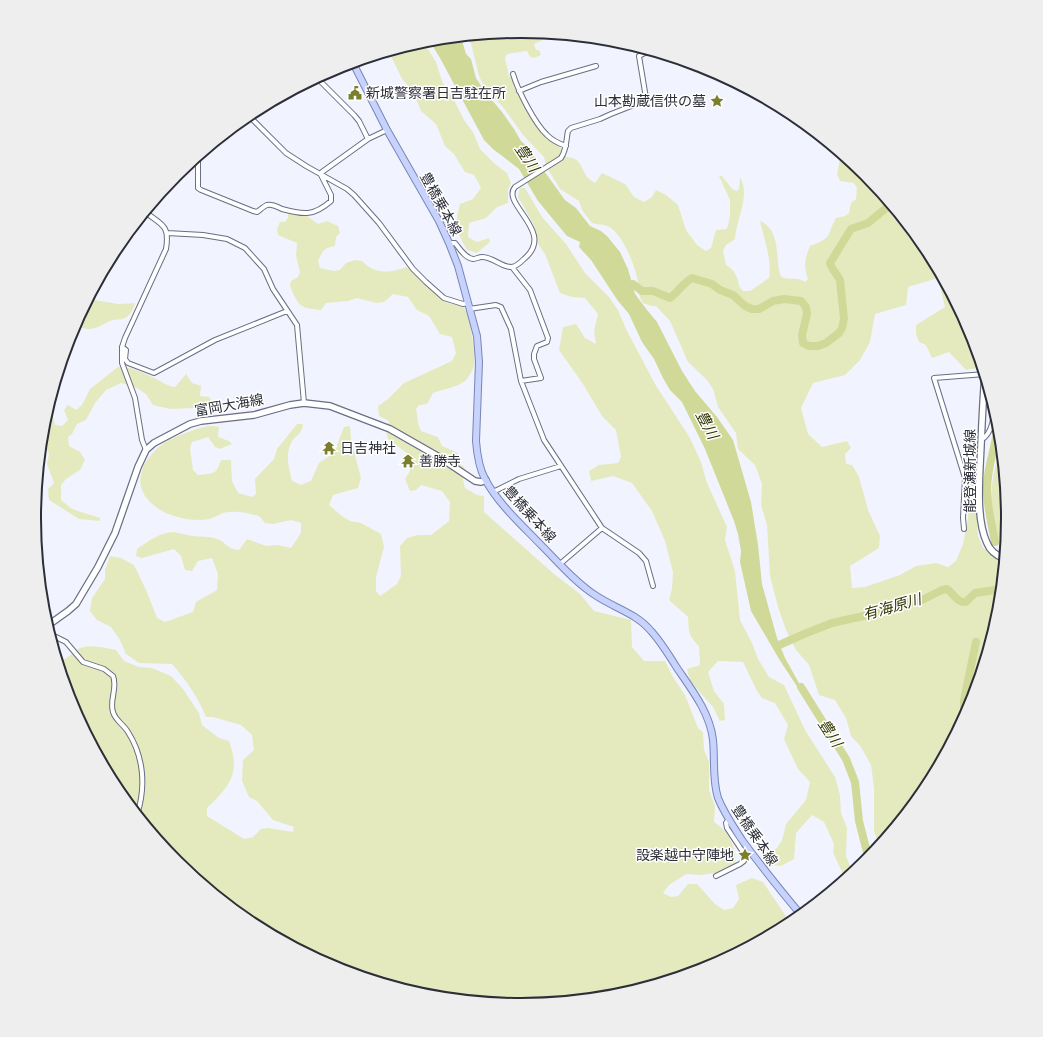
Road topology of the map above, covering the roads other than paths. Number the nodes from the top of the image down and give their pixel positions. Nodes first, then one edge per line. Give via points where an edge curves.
1 (644, 53) edge
2 (596, 66) dead end
3 (356, 68) edge
4 (513, 74) dead end
5 (321, 82) edge
6 (519, 91) junction
7 (253, 120) edge
8 (387, 130) junction
9 (368, 139) junction
10 (566, 146) junction
11 (198, 164) edge
12 (321, 175) junction
13 (149, 215) edge
14 (167, 233) junction
15 (450, 243) junction
16 (512, 267) junction
17 (468, 306) junction
18 (287, 310) junction
19 (122, 347) junction
20 (979, 374) edge
21 (521, 382) junction
22 (984, 388) edge
23 (304, 403) junction
24 (992, 421) edge
25 (981, 440) junction
26 (146, 450) junction
27 (561, 466) junction
28 (486, 480) junction
29 (493, 492) junction
30 (602, 528) junction
31 (964, 529) dead end
32 (1000, 557) edge
33 (560, 564) junction
34 (653, 586) dead end
35 (52, 622) edge
36 (56, 637) edge
37 (139, 809) edge
38 (729, 819) junction
39 (716, 876) dead end
40 (798, 911) edge

1 - 10 street via 639,56 646,98 644,101 571,128 568,130
2 - 6 street
3 - 8 main road, 豊橋乗本線
4 - 6 street
5 - 9 street via 359,121
6 - 10 street via 542,130 548,137
7 - 12 street via 286,153
8 - 9 street
8 - 15 main road, 豊橋乗本線
9 - 12 street
10 - 16 street via 561,158 512,191 516,203 534,233 530,254
11 - 12 street via 198,188 257,212 267,205 307,213 322,208 332,198
12 - 17 street via 347,189 367,208 413,269 426,282 444,298
13 - 14 street via 162,224
14 - 18 street via 218,237 240,244 264,269
14 - 19 street via 166,249
15 - 16 street via 455,243 463,253 473,259 486,258
15 - 17 main road, 豊橋乗本線
16 - 21 street via 530,290 548,338 547,342 537,346 534,354 541,378
17 - 21 street via 501,307 511,329
17 - 28 main road, 豊橋乗本線 via 479,349 476,441 482,473
18 - 19 street via 215,340 154,373 128,363 126,350
18 - 23 street via 297,325
19 - 26 street via 122,363 134,398
20 - 31 street via 934,378 965,478
21 - 27 street via 538,428
22 - 25 main road, 能登瀬新城線
23 - 26 main road, 富岡大海線 via 246,416 201,420 180,428
23 - 28 main road, 富岡大海線 via 330,406 390,429 476,480
24 - 25 street via 988,433
25 - 32 main road, 能登瀬新城線 via 979,494 982,526 987,544
26 - 35 main road, 富岡大海線 via 115,533 98,567 76,604
27 - 29 street via 519,479
27 - 30 street
28 - 29 main road, 豊橋乗本線
29 - 33 main road, 豊橋乗本線
30 - 33 street
30 - 34 street via 639,553 646,561
33 - 38 main road, 豊橋乗本線 via 596,596 638,618 658,640 708,720 713,740 714,779 718,796
36 - 37 street via 66,642 83,662 104,669 113,676 115,686 112,710 135,744 142,769 142,796
38 - 39 street via 726,823 727,828 743,852 744,861
38 - 40 main road, 豊橋乗本線 via 774,883

